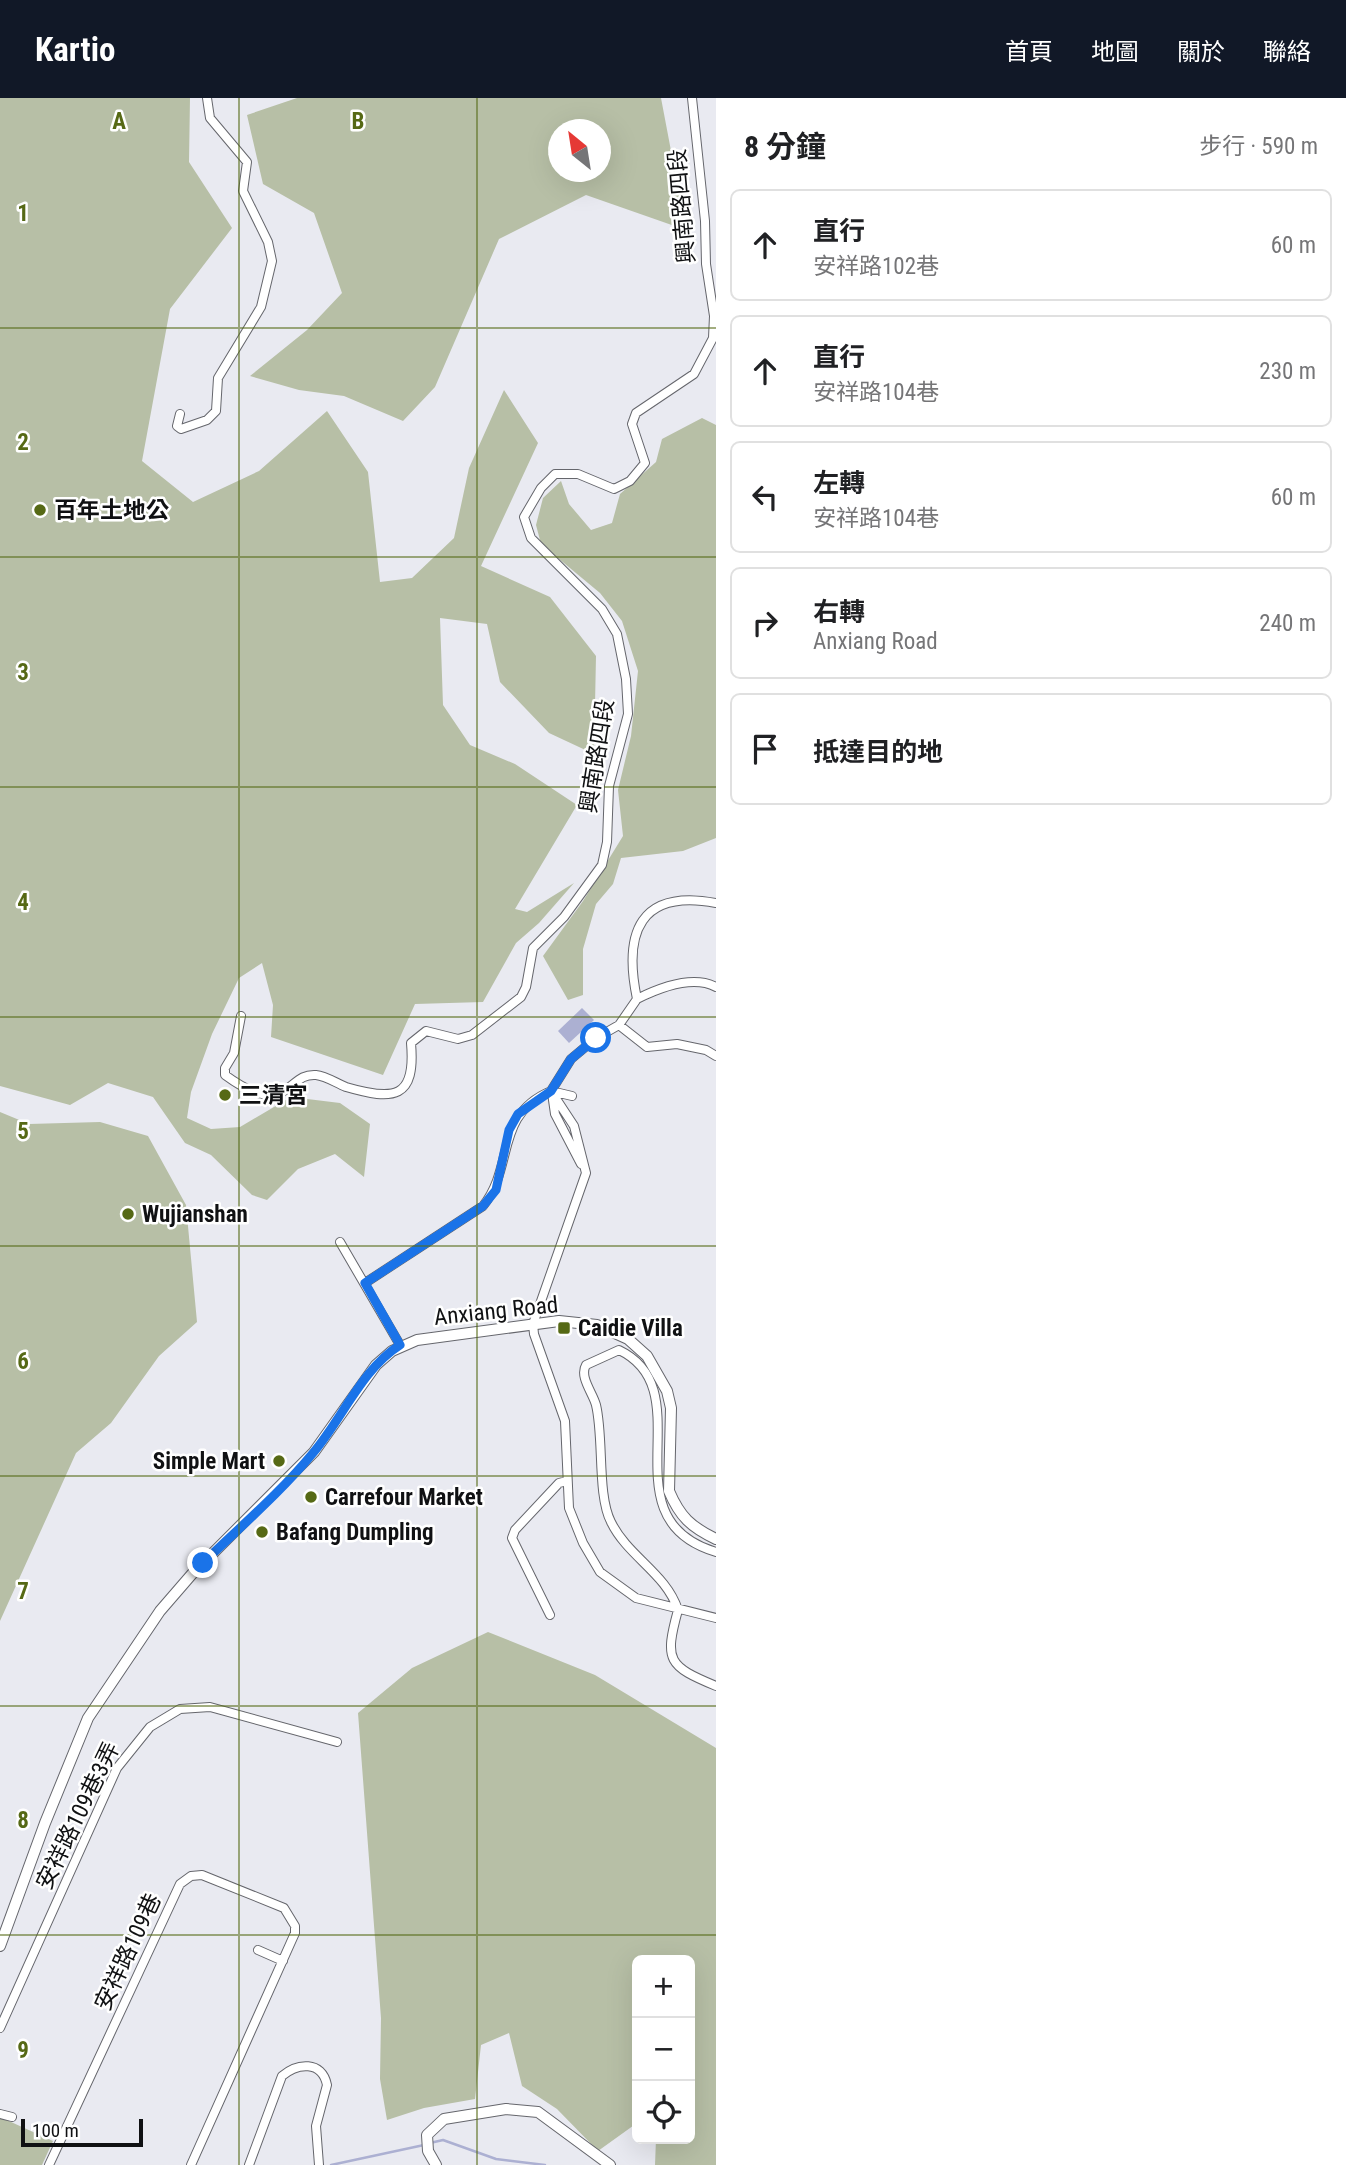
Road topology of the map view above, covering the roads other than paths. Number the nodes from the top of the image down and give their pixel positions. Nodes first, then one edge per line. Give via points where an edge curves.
1 (207, 98) edge
2 (692, 98) edge
3 (180, 414) dead end
4 (716, 903) edge
5 (716, 987) edge
6 (637, 999) junction
7 (241, 1016) dead end
8 (619, 1025) junction
9 (716, 1056) edge
10 (551, 1091) junction
11 (572, 1096) dead end
12 (340, 1242) dead end
13 (365, 1283) junction
14 (533, 1324) junction
15 (400, 1345) junction
16 (568, 1481) junction
17 (716, 1539) edge
18 (716, 1552) edge
19 (678, 1610) junction
20 (550, 1615) dead end
21 (716, 1618) edge
22 (716, 1686) edge
23 (337, 1742) dead end
24 (0, 1946) edge
25 (258, 1950) dead end
26 (283, 1961) junction
27 (0, 2028) edge
28 (0, 2114) edge
29 (12, 2117) dead end
30 (49, 2165) edge
31 (191, 2165) edge
32 (248, 2165) edge
33 (319, 2165) edge
34 (436, 2165) edge
35 (610, 2165) edge

1 - 3 street via 210,118 247,162 243,191 268,242 272,261 261,307 218,378 216,411 207,420 181,429 177,426
2 - 7 street, 興南路四段 via 713,338 694,374 636,413 632,424 645,463 630,481 614,489 578,474 555,474 524,517 531,538 602,609 617,634 628,714 610,786 602,866 564,917 533,948 521,997 472,1035 458,1039 426,1031 411,1043 414,1069 401,1091 376,1094 319,1075 303,1075 283,1093 268,1096 232,1080 225,1075 225,1068 234,1053
4 - 6 street via 686,898 650,911 635,930 631,954
5 - 6 street via 708,983 667,987
6 - 8 street
8 - 9 street via 647,1047 677,1044
8 - 10 street via 571,1059
10 - 11 street
10 - 13 street via 518,1114 509,1130 496,1190 483,1206
10 - 14 street via 574,1126 586,1173
12 - 13 street
13 - 15 street
14 - 15 street, Anxiang Road
14 - 16 street via 565,1421
14 - 17 street, Anxiang Road via 597,1325 628,1339 647,1356 663,1382 671,1408 669,1491 687,1524
15 - 24 street, Anxiang Road via 376,1365 298,1470 160,1611 88,1718
16 - 19 street via 569,1508 600,1572 636,1598
16 - 20 street via 559,1483 512,1538
18 - 19 street via 687,1537 660,1502 656,1482 660,1413 643,1371 619,1350 586,1366 583,1373 596,1403 610,1521 625,1546 667,1586
19 - 21 street
19 - 22 street via 668,1644 673,1659 684,1672
23 - 27 street, 安祥路109巷3弄 via 209,1707 180,1709 150,1727 117,1768
25 - 26 street
26 - 30 street, 安祥路109巷 via 295,1933 284,1908 202,1875 180,1884
26 - 31 street, 安祥路109巷
28 - 29 street
32 - 33 street via 282,2076 294,2066 309,2065 327,2085 316,2126
34 - 35 street via 428,2151 427,2135 444,2119 506,2109 538,2112

